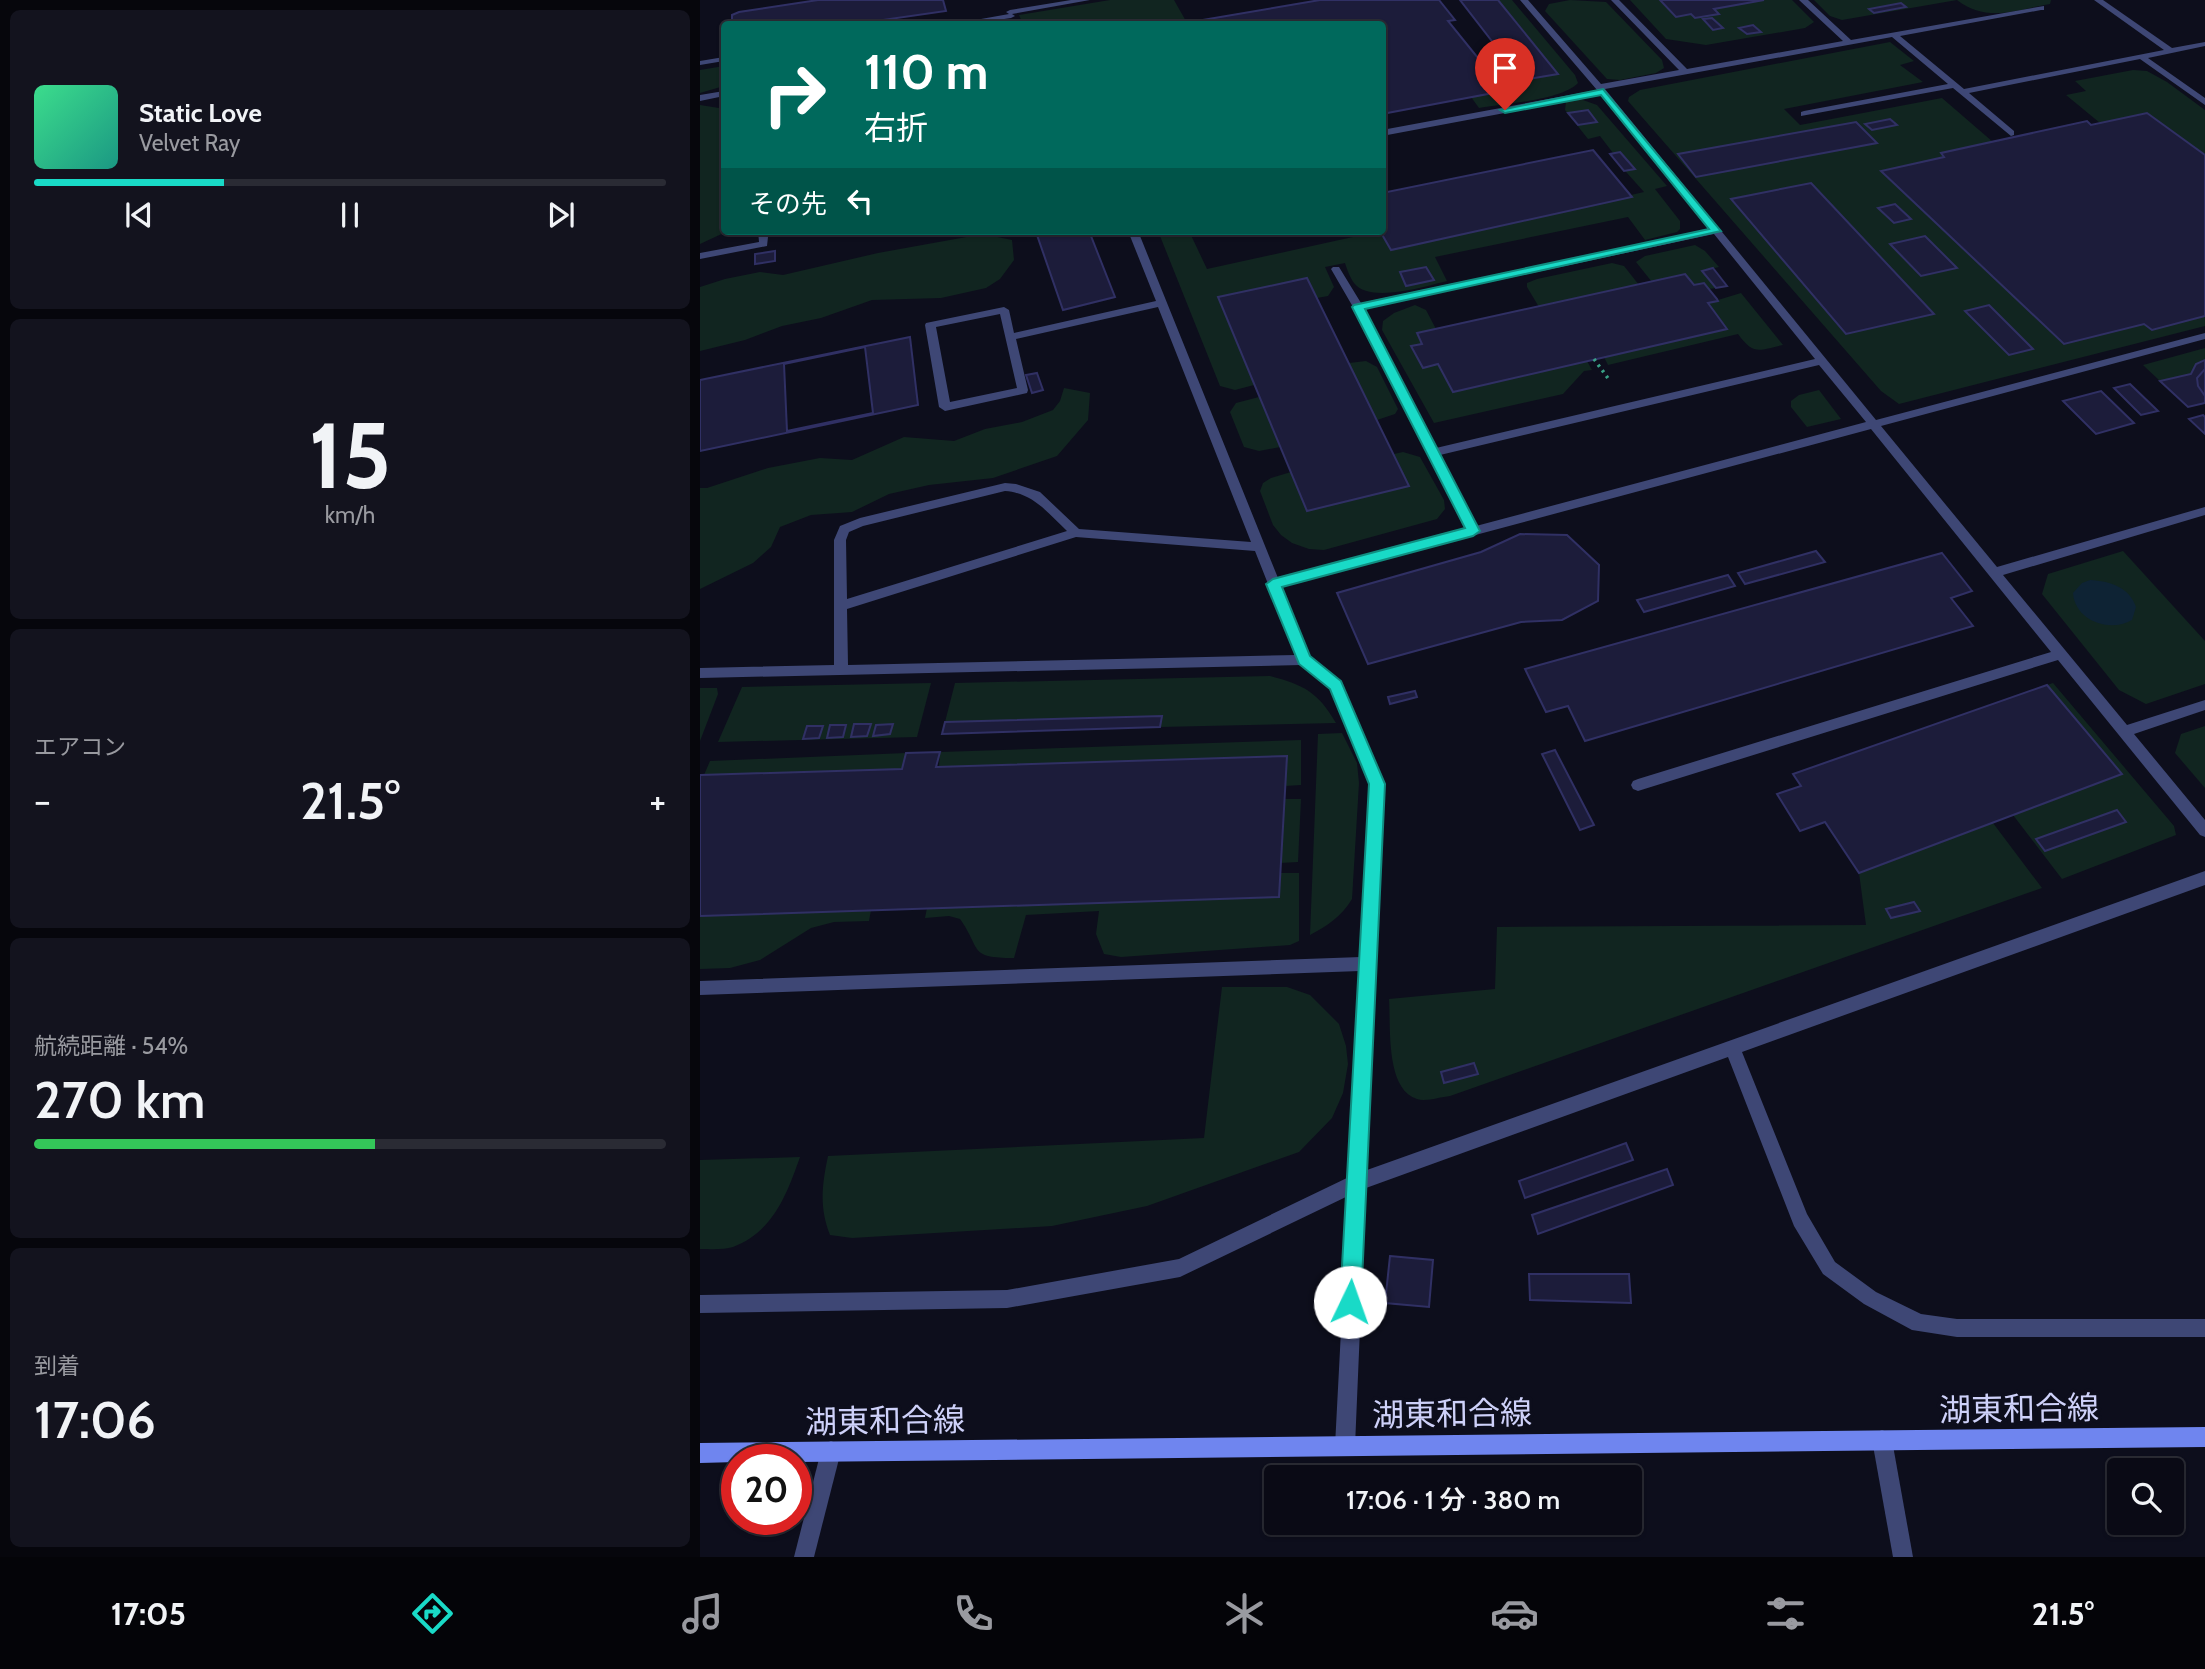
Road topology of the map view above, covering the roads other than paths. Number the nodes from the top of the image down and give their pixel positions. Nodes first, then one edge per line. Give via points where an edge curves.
1 (1007, 0) edge
2 (1086, 0) edge
3 (1536, 0) edge
4 (1615, 0) edge
5 (1803, 0) edge
6 (2098, 0) edge
7 (1524, 1) edge
8 (2041, 8) dead end
9 (1012, 18) edge
10 (984, 21) edge
11 (1893, 34) junction
12 (1849, 42) junction
13 (2205, 44) edge
14 (2171, 51) junction
15 (2142, 57) junction
16 (721, 60) edge
17 (700, 63) edge
18 (1685, 71) junction
19 (1958, 88) junction
20 (1601, 89) junction
21 (721, 94) edge
22 (700, 98) edge
23 (2205, 102) edge
24 (1804, 114) dead end
25 (1386, 132) edge
26 (2011, 133) dead end
27 (1716, 231) junction
28 (763, 235) edge
29 (1135, 235) edge
30 (700, 256) edge
31 (1336, 269) dead end
32 (1162, 303) junction
33 (1358, 307) junction
34 (1010, 337) junction
35 (2205, 337) edge
36 (1821, 361) junction
37 (1873, 426) junction
38 (1433, 453) junction
39 (2205, 511) edge
40 (1473, 531) junction
41 (1076, 533) junction
42 (1258, 547) junction
43 (1993, 573) junction
44 (1273, 584) junction
45 (841, 606) junction
46 (2060, 654) junction
47 (1304, 660) junction
48 (841, 670) junction
49 (700, 673) edge
50 (2205, 705) edge
51 (2124, 732) junction
52 (1638, 785) dead end
53 (2205, 831) edge
54 (2205, 878) edge
55 (1367, 964) junction
56 (700, 988) edge
57 (1732, 1047) junction
58 (1356, 1183) junction
59 (700, 1304) edge
60 (2205, 1328) edge
61 (2205, 1437) edge
62 (1882, 1440) junction
63 (1345, 1446) junction
64 (831, 1451) junction
65 (700, 1453) edge
66 (804, 1557) edge
67 (1903, 1557) edge

1 - 9 street
2 - 9 street
3 - 7 street
4 - 18 street
5 - 12 street
6 - 14 street
7 - 20 street
8 - 11 street
9 - 10 street
11 - 12 street
11 - 19 street
12 - 18 street
13 - 14 street
14 - 15 street
15 - 19 street
15 - 23 street
16 - 17 street
18 - 20 street
19 - 24 street
19 - 26 street
20 - 25 street
20 - 27 street
21 - 22 street
27 - 33 street
27 - 36 street
28 - 30 street via 764,244
29 - 32 street
31 - 33 street
32 - 34 street
32 - 42 street
33 - 38 street
34 - 34 street via 1023,390 945,407 930,325 1004,310
35 - 37 street
36 - 37 street
36 - 38 street
37 - 40 street
37 - 43 street
38 - 40 street
39 - 43 street
40 - 44 street
41 - 42 street
41 - 45 street
41 - 45 street via 1034,492 1019,486 860,522 844,529 840,540
42 - 44 street
43 - 46 street
44 - 47 street
45 - 48 street
46 - 51 street
46 - 52 street
47 - 48 street
47 - 55 street via 1336,685 1377,784
48 - 49 street
50 - 51 street
51 - 53 street
54 - 57 street
55 - 56 street
55 - 58 street
57 - 58 street
57 - 60 street via 1800,1220 1829,1268 1870,1298 1919,1323 1957,1328
58 - 59 street via 1180,1268 1007,1299
58 - 63 street
61 - 62 main road, 湖東和合線
62 - 63 main road, 湖東和合線
62 - 67 street
63 - 64 main road, 湖東和合線
64 - 65 main road, 湖東和合線
64 - 66 street

